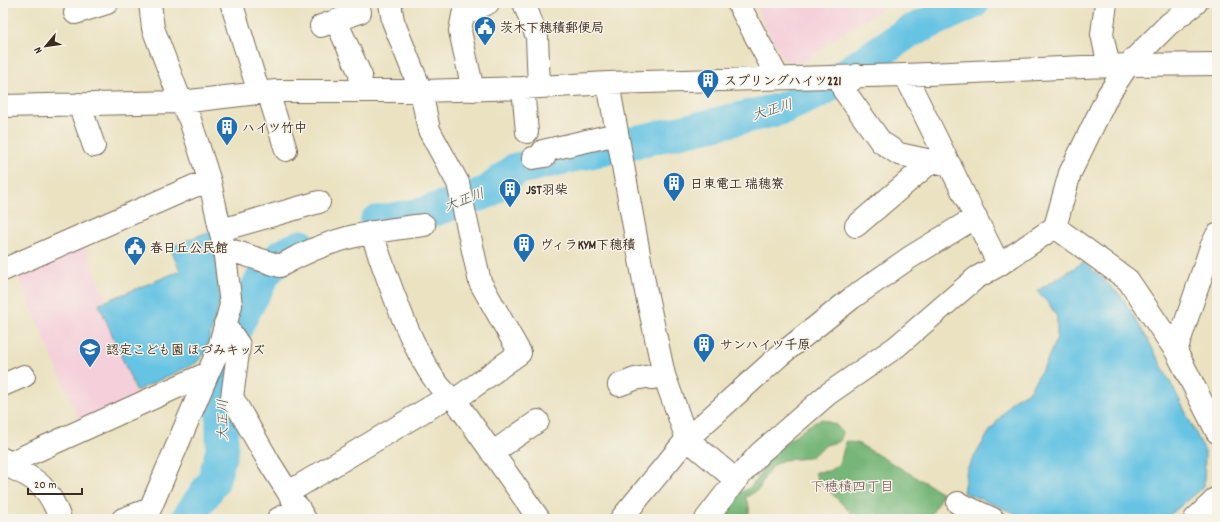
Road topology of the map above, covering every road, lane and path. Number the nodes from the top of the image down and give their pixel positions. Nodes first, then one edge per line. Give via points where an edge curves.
1 (107, 3) edge
2 (150, 3) edge
3 (390, 3) edge
4 (488, 3) edge
5 (524, 3) edge
6 (738, 3) edge
7 (1106, 3) edge
8 (1196, 3) edge
9 (232, 5) dead end
10 (360, 12) dead end
11 (75, 13) dead end
12 (1217, 64) edge
13 (1118, 66) junction
14 (857, 75) junction
15 (904, 75) junction
16 (778, 78) junction
17 (608, 83) junction
18 (531, 88) junction
19 (473, 90) junction
20 (357, 91) junction
21 (421, 91) junction
22 (264, 92) junction
23 (181, 102) junction
24 (79, 104) junction
25 (3, 106) edge
26 (527, 132) dead end
27 (618, 143) junction
28 (94, 146) dead end
29 (286, 150) dead end
30 (533, 158) dead end
31 (941, 163) junction
32 (210, 182) junction
33 (319, 202) dead end
34 (976, 217) junction
35 (424, 225) dead end
36 (856, 226) dead end
37 (1056, 227) junction
38 (371, 232) junction
39 (1217, 236) edge
40 (222, 239) junction
41 (999, 265) junction
42 (3, 270) edge
43 (231, 333) junction
44 (1176, 352) junction
45 (208, 373) junction
46 (664, 375) junction
47 (24, 376) dead end
48 (3, 385) edge
49 (619, 385) dead end
50 (452, 398) junction
51 (538, 421) dead end
52 (1217, 432) edge
53 (687, 439) junction
54 (492, 453) junction
55 (4, 464) edge
56 (736, 480) junction
57 (1217, 498) edge
58 (958, 503) dead end
59 (298, 506) edge
60 (60, 519) edge
61 (124, 519) edge
62 (278, 519) edge
63 (539, 519) edge
64 (621, 519) edge
65 (706, 519) edge
66 (993, 519) edge
67 (1195, 519) edge

1 - 11 street
2 - 23 street via 154,28
3 - 21 street via 394,21
4 - 19 street via 463,15 460,31
5 - 18 street via 537,37
6 - 16 street
7 - 13 street via 1102,34
8 - 13 street
9 - 22 street
10 - 20 street via 328,24 361,76
12 - 13 street
13 - 15 street
13 - 37 street via 1108,95 1070,174
14 - 15 street
14 - 16 street
14 - 31 street via 843,90 881,142 899,154
15 - 31 street
16 - 17 street
17 - 18 street
17 - 27 street
18 - 19 street
18 - 26 street
19 - 21 street
20 - 21 street
20 - 22 street
21 - 50 street via 429,130 458,183 480,282 520,353
22 - 23 street
22 - 29 street
23 - 24 street
23 - 32 street via 190,120
24 - 25 street
24 - 28 street
27 - 30 street via 543,151 545,156
27 - 46 street
31 - 34 street
31 - 36 street
32 - 40 street
32 - 42 street via 194,186
33 - 40 street
34 - 41 street
34 - 53 street via 909,258 852,298 779,356
35 - 38 street
37 - 41 street
37 - 44 street via 1128,280
38 - 40 street via 330,242 271,263
38 - 50 street via 414,344 431,375
39 - 44 street via 1208,254
40 - 43 street via 231,305
41 - 56 street via 976,278 896,347 828,394 760,453
43 - 45 street via 218,351
43 - 59 street via 232,397 269,462
44 - 52 street
45 - 55 street
45 - 61 street via 150,509
46 - 49 street via 635,379
46 - 53 street
47 - 48 street
50 - 54 street
50 - 59 street
51 - 54 street
53 - 56 street
53 - 64 street
54 - 63 street
55 - 60 street via 27,474 46,488
56 - 65 street
57 - 67 street
58 - 66 street
59 - 62 street

